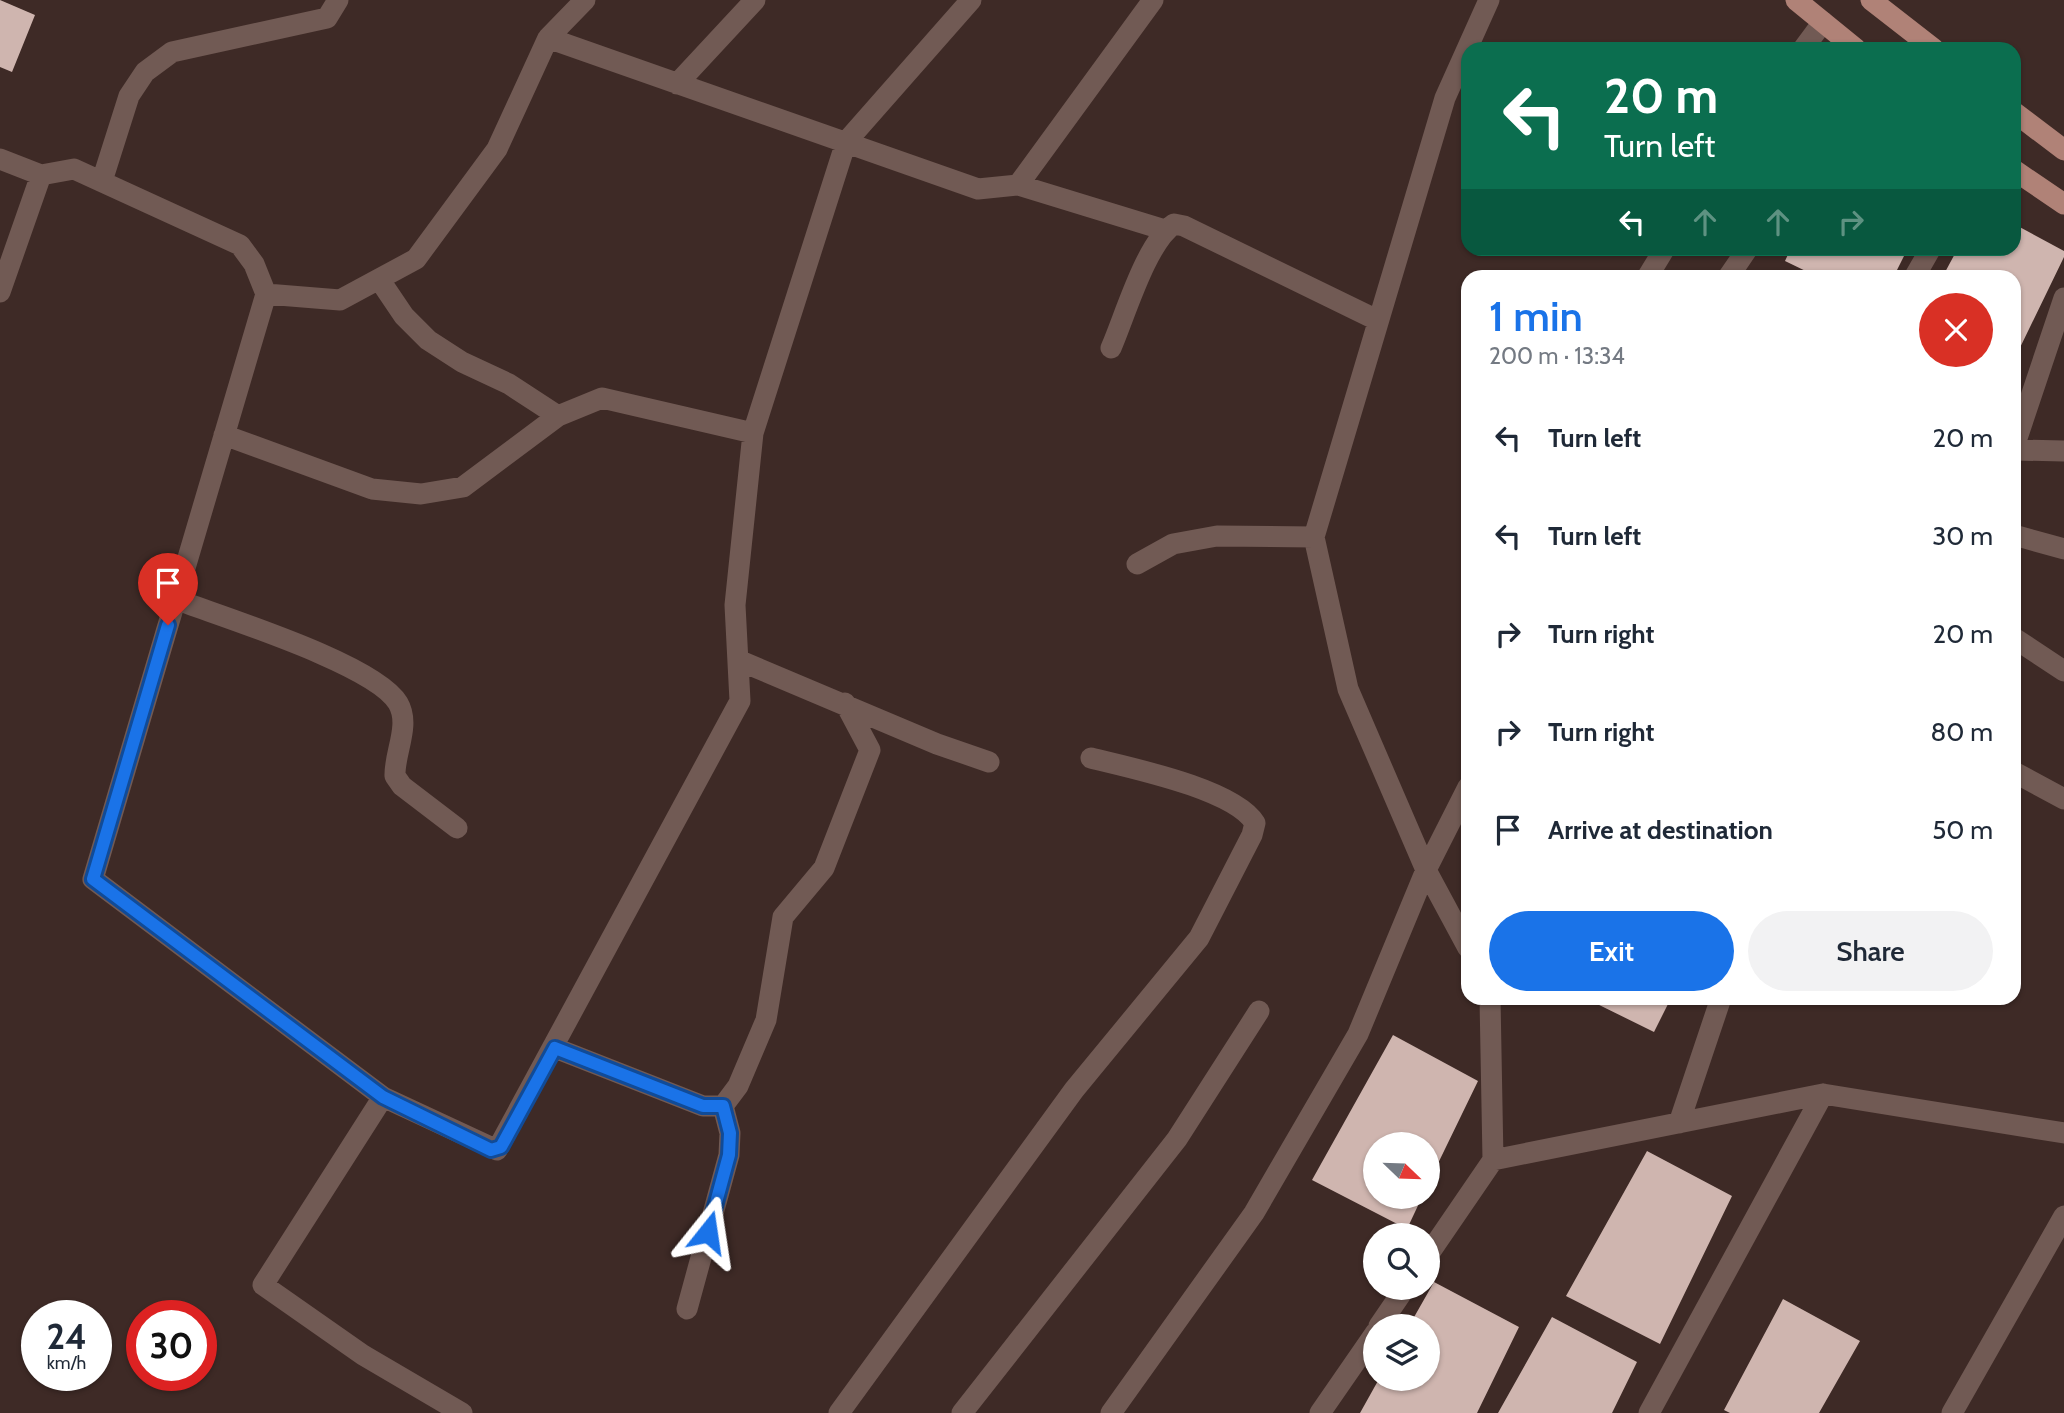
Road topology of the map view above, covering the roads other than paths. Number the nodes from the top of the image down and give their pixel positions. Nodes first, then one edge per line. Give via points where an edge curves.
1 (338, 0) edge
2 (585, 0) edge
3 (755, 0) edge
4 (971, 0) edge
5 (1153, 0) edge
6 (1489, 0) edge
7 (1796, 0) edge
8 (1871, 0) edge
9 (1823, 22) junction
10 (548, 38) junction
11 (1470, 42) edge
12 (1808, 42) edge
13 (1847, 42) edge
14 (1925, 42) edge
15 (1461, 62) edge
16 (677, 84) junction
17 (2021, 117) edge
18 (846, 142) junction
19 (2064, 150) edge
20 (0, 159) edge
21 (41, 175) junction
22 (2021, 175) edge
23 (102, 181) junction
24 (1018, 185) junction
25 (2064, 204) edge
26 (1166, 230) junction
27 (379, 279) junction
28 (0, 292) edge
29 (266, 294) junction
30 (2064, 298) edge
31 (1377, 320) junction
32 (1111, 348) dead end
33 (558, 416) junction
34 (2021, 428) edge
35 (753, 433) junction
36 (224, 435) junction
37 (2021, 449) edge
38 (2064, 451) edge
39 (1314, 537) junction
40 (2021, 537) edge
41 (2064, 549) edge
42 (1137, 564) dead end
43 (175, 599) junction
44 (2021, 643) edge
45 (738, 660) junction
46 (2064, 671) edge
47 (845, 703) junction
48 (1091, 758) dead end
49 (989, 762) dead end
50 (2021, 776) edge
51 (2064, 799) edge
52 (1461, 801) edge
53 (457, 828) dead end
54 (1426, 870) junction
55 (1461, 935) edge
56 (1490, 1005) edge
57 (1719, 1005) edge
58 (1259, 1011) dead end
59 (555, 1048) junction
60 (1824, 1094) junction
61 (383, 1097) junction
62 (723, 1106) junction
63 (1679, 1123) junction
64 (2064, 1133) edge
65 (1493, 1160) junction
66 (2064, 1216) edge
67 (1440, 1237) edge
68 (687, 1309) dead end
69 (1363, 1351) edge
70 (462, 1413) edge
71 (839, 1413) edge
72 (962, 1413) edge
73 (1111, 1413) edge
74 (1320, 1413) edge
75 (1649, 1413) edge
76 (1952, 1413) edge

1 - 23 street via 327,19 172,52 145,72 129,96
2 - 10 street
3 - 16 street
4 - 18 street
5 - 24 street
6 - 11 street
7 - 9 main road
8 - 14 main road
9 - 12 street
9 - 13 main road
10 - 16 street
10 - 27 street via 497,149 416,260
15 - 31 street via 1445,98
16 - 18 street
17 - 19 main road
18 - 24 street via 978,189
18 - 35 street
20 - 21 street
21 - 23 street via 74,169
21 - 28 street
22 - 25 main road
23 - 29 street via 240,245
24 - 26 street
26 - 31 street via 1174,224 1184,226
26 - 32 street
27 - 29 street via 340,300
27 - 33 street via 404,316 428,340
29 - 36 street
30 - 34 street
31 - 39 street
33 - 35 street via 602,398
33 - 36 street via 463,487 421,495 372,489
35 - 45 street via 735,605
36 - 43 street
37 - 38 street
39 - 42 street via 1217,536 1173,544
39 - 54 street via 1348,689
40 - 41 street
43 - 53 street via 355,667 382,686 398,703 404,722 394,776
43 - 61 street via 93,879
44 - 46 street
45 - 47 street
45 - 59 street via 740,701
47 - 49 street
47 - 62 street via 870,750 824,868 783,917 766,1020 738,1086
48 - 71 street via 1179,781 1235,804 1255,823 1252,835 1199,938 1074,1090
50 - 51 street
52 - 54 street
54 - 55 street
54 - 73 street via 1345,1058 1254,1213
56 - 65 street
57 - 63 street
58 - 72 street via 1177,1139
59 - 61 street via 497,1150
59 - 62 street via 703,1106
60 - 63 street
60 - 64 street
60 - 75 street
61 - 70 street via 264,1285 363,1355
62 - 68 street via 730,1133 729,1155
63 - 65 street
65 - 67 street
66 - 76 street
69 - 74 street

